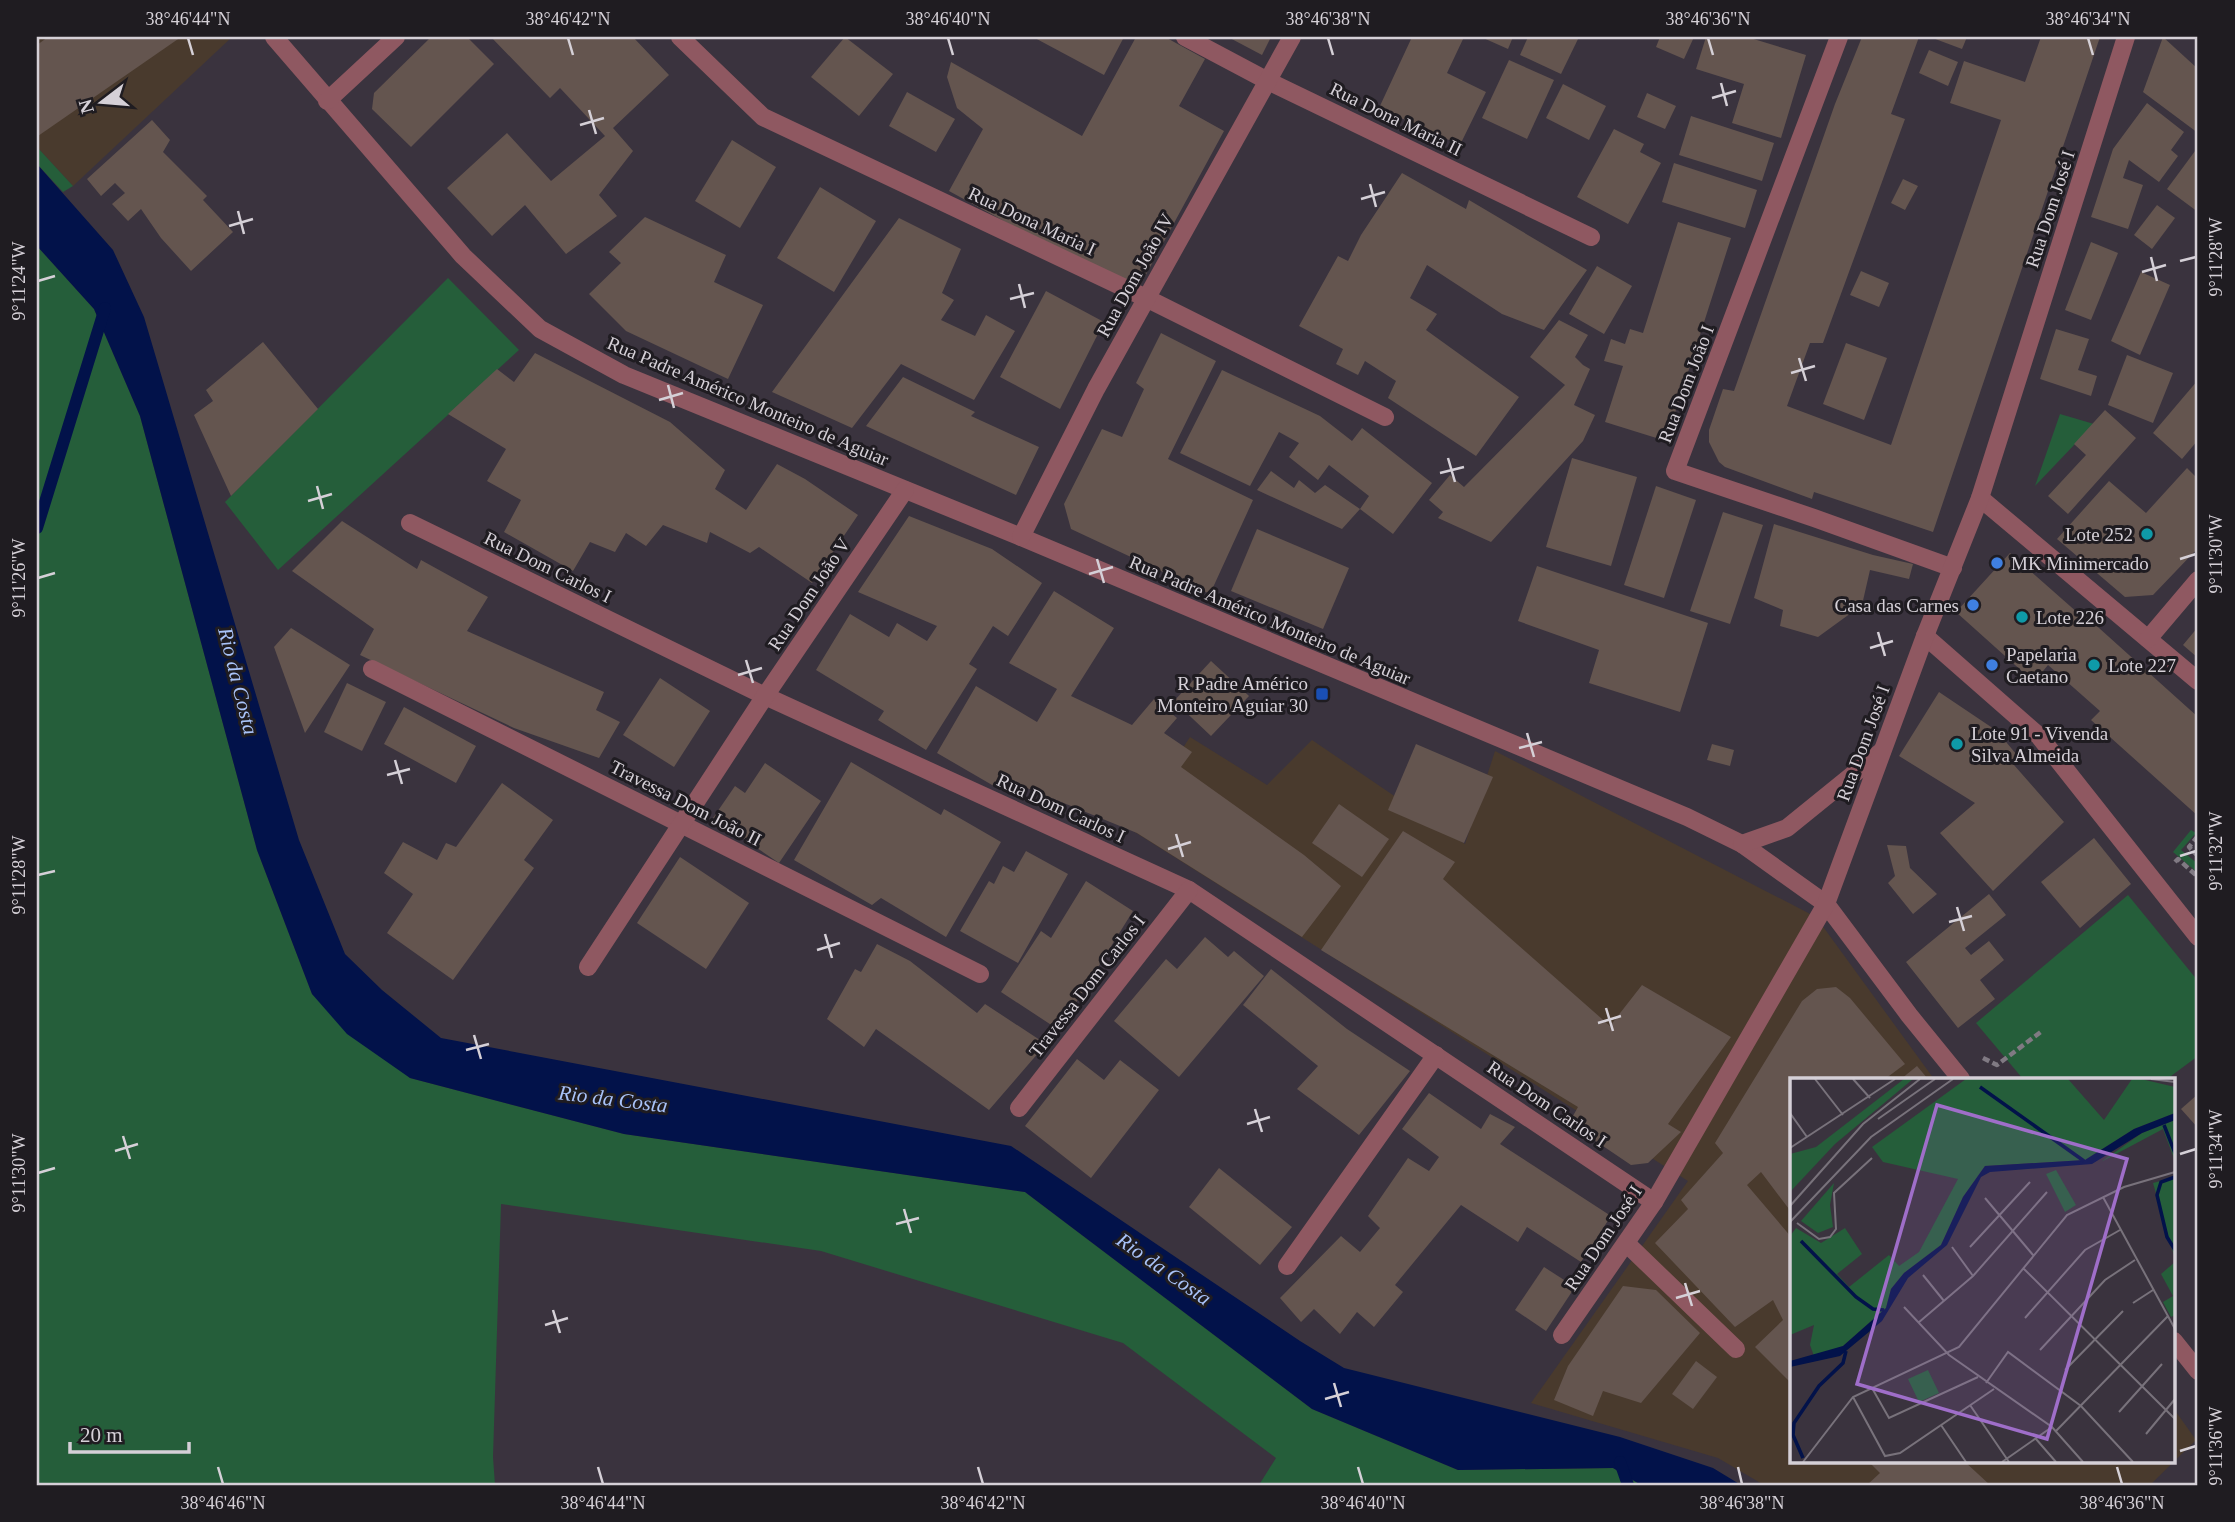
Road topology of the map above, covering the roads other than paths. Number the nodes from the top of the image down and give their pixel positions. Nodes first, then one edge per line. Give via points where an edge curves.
1 (274, 37) edge
2 (396, 37) edge
3 (680, 37) edge
4 (1185, 37) edge
5 (1292, 37) edge
6 (1839, 37) edge
7 (2126, 37) edge
8 (1268, 81) junction
9 (327, 102) junction
10 (1591, 237) dead end
11 (1146, 298) junction
12 (1385, 417) dead end
13 (905, 490) junction
14 (1980, 498) junction
15 (410, 523) dead end
16 (1021, 537) junction
17 (1953, 568) junction
18 (2198, 580) edge
19 (1925, 636) junction
20 (2148, 639) junction
21 (372, 669) dead end
22 (2198, 681) edge
23 (765, 696) junction
24 (1882, 751) junction
25 (682, 825) junction
26 (1742, 844) junction
27 (1189, 890) junction
28 (1826, 904) junction
29 (2198, 937) edge
30 (588, 967) dead end
31 (980, 974) dead end
32 (1436, 1055) junction
33 (1960, 1078) edge
34 (1019, 1108) dead end
35 (1654, 1202) junction
36 (1627, 1244) junction
37 (1287, 1266) dead end
38 (1562, 1335) dead end
39 (2176, 1344) edge
40 (1736, 1349) dead end
41 (2198, 1371) edge

1 - 9 street, Rua Padre Américo Monteiro de Aguiar
2 - 9 street
3 - 11 street, Rua Dona Maria I via 763,117
4 - 8 street, Rua Dona Maria II
5 - 8 street, Rua Dom João IV
6 - 17 street, Rua Dom João I via 1675,471
7 - 14 street, Rua Dom José I
8 - 10 street, Rua Dona Maria II
8 - 11 street, Rua Dom João IV
9 - 13 street, Rua Padre Américo Monteiro de Aguiar via 463,256 540,329 624,374
11 - 12 street, Rua Dona Maria I
11 - 16 street, Rua Dom João IV
13 - 16 street, Rua Padre Américo Monteiro de Aguiar
13 - 23 street, Rua Dom João V
14 - 17 street, Rua Dom José I
14 - 20 street
15 - 23 street, Rua Dom Carlos I
16 - 26 street, Rua Padre Américo Monteiro de Aguiar
17 - 19 street, Rua Dom José I
18 - 20 street
19 - 24 street, Rua Dom José I
19 - 29 street via 2039,736
20 - 22 street
21 - 25 street, Travessa Dom João II
23 - 25 street, Rua Dom João V
23 - 27 street, Rua Dom Carlos I
24 - 26 street via 1787,828
24 - 28 street, Rua Dom José I
25 - 30 street, Rua Dom João V
25 - 31 street, Travessa Dom João II
26 - 28 street, Rua Padre Américo Monteiro de Aguiar
27 - 32 street, Rua Dom Carlos I
27 - 34 street, Travessa Dom Carlos I
28 - 33 street, Rua Padre Américo Monteiro de Aguiar
28 - 35 street, Rua Dom José I
32 - 35 street, Rua Dom Carlos I
32 - 37 street
35 - 36 street, Rua Dom José I
36 - 38 street, Rua Dom José I
36 - 40 street
39 - 41 street

